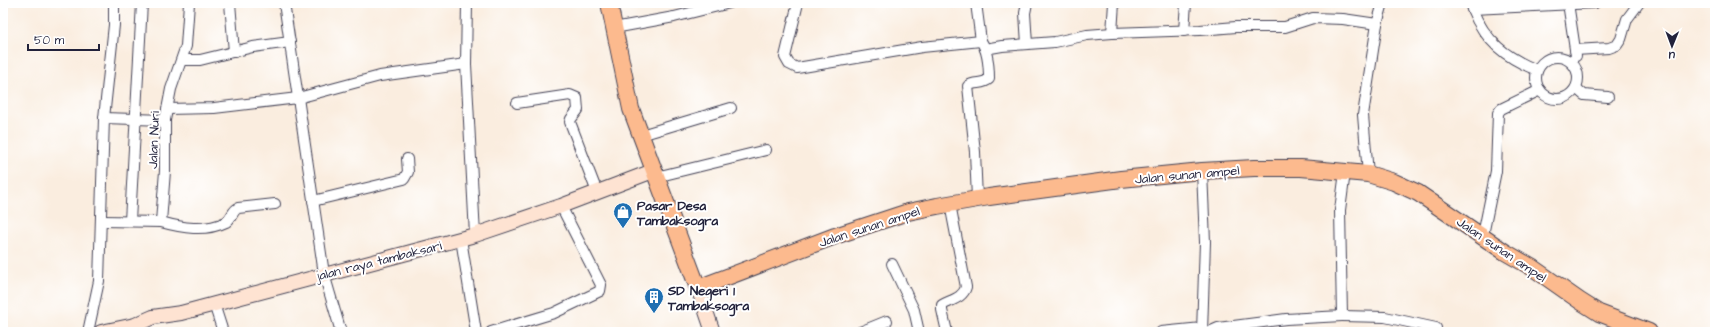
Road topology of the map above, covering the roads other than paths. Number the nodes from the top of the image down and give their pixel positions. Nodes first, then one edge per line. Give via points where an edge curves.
1 (114, 3) edge
2 (142, 3) edge
3 (189, 3) edge
4 (230, 3) edge
5 (284, 3) edge
6 (467, 3) edge
7 (609, 3) edge
8 (730, 3) edge
9 (798, 3) edge
10 (976, 3) edge
11 (1027, 3) edge
12 (1114, 3) edge
13 (1186, 3) edge
14 (1383, 3) edge
15 (1595, 3) edge
16 (1639, 3) edge
17 (1568, 4) edge
18 (1471, 6) edge
19 (1377, 24) junction
20 (614, 28) junction
21 (1184, 31) junction
22 (1112, 33) junction
23 (290, 42) junction
24 (1027, 44) junction
25 (983, 45) junction
26 (1575, 50) junction
27 (234, 52) junction
28 (182, 60) junction
29 (466, 64) junction
30 (1576, 68) junction
31 (1537, 70) junction
32 (1576, 88) junction
33 (1540, 90) junction
34 (1608, 97) dead end
35 (298, 98) junction
36 (517, 103) dead end
37 (731, 108) dead end
38 (167, 109) junction
39 (104, 118) junction
40 (137, 120) junction
41 (165, 120) junction
42 (640, 135) junction
43 (766, 150) dead end
44 (407, 159) dead end
45 (1202, 171) junction
46 (1345, 172) junction
47 (654, 174) junction
48 (1368, 174) junction
49 (597, 192) junction
50 (976, 199) junction
51 (313, 201) junction
52 (275, 204) dead end
53 (950, 204) junction
54 (561, 206) junction
55 (102, 221) junction
56 (130, 221) junction
57 (161, 222) junction
58 (475, 235) junction
59 (1486, 238) junction
60 (461, 239) junction
61 (892, 264) dead end
62 (324, 274) junction
63 (698, 288) junction
64 (214, 304) junction
65 (1342, 316) junction
66 (886, 321) dead end
67 (1436, 328) dead end
68 (136, 329) edge
69 (1204, 331) edge
70 (88, 332) edge
71 (101, 332) edge
72 (223, 332) edge
73 (341, 332) edge
74 (476, 332) edge
75 (491, 332) edge
76 (713, 332) edge
77 (860, 332) edge
78 (919, 332) edge
79 (947, 332) edge
80 (1161, 332) edge
81 (1649, 332) edge

1 - 39 street
2 - 40 street
3 - 28 street, Jalan Nuri via 186,46
4 - 27 street
5 - 23 street
6 - 29 street
7 - 20 main road
8 - 20 street
9 - 25 street via 785,57 789,64 797,68 922,47
10 - 25 street
11 - 24 street
12 - 22 street
13 - 21 street
14 - 19 street
15 - 17 street
16 - 26 street via 1627,19 1618,45
17 - 18 street
17 - 26 street
18 - 31 street via 1476,21 1504,54
19 - 21 street via 1313,18 1285,27
19 - 48 street via 1363,115
20 - 42 main road via 631,109
21 - 22 street
22 - 24 street
23 - 27 street
23 - 35 street
24 - 25 street
25 - 50 street via 989,79 968,86 975,152
26 - 30 street
27 - 28 street via 200,60
28 - 38 street, Jalan Nuri via 171,89
29 - 35 street via 380,76
29 - 58 street
30 - 31 street via 1572,62 1559,56 1546,60
30 - 32 street via 1579,82
31 - 33 street via 1536,77
32 - 33 street via 1566,98 1559,99 1545,96
32 - 34 street via 1584,95
33 - 59 street via 1498,113 1496,171
35 - 38 street via 214,108
35 - 51 street
36 - 49 street via 570,95 577,98 578,110 570,122
37 - 42 street
38 - 41 street, Jalan Nuri
39 - 40 street
39 - 55 street
40 - 41 street
40 - 56 street
41 - 57 street, Jalan Nuri
42 - 47 main road
43 - 47 street
44 - 51 street via 408,172 404,178
45 - 46 main road, Jalan sunan ampel via 1301,168
45 - 50 main road, Jalan sunan ampel via 1121,179
45 - 69 street via 1205,242
46 - 48 main road, Jalan sunan ampel
46 - 65 street via 1340,210
47 - 49 street, jalan raya tambaksari
47 - 63 main road
48 - 59 main road, Jalan sunan ampel via 1416,192
49 - 54 street, jalan raya tambaksari
50 - 53 main road, Jalan sunan ampel
51 - 62 street
52 - 57 street via 238,208 226,221 206,227 190,229
53 - 63 main road, Jalan sunan ampel via 908,212 853,230
53 - 79 street via 966,287 961,296 942,306
54 - 58 street, jalan raya tambaksari
54 - 75 street via 601,286 600,291 554,313
55 - 56 street
55 - 70 street via 99,281
56 - 57 street
58 - 60 street, jalan raya tambaksari
59 - 81 main road, Jalan sunan ampel via 1599,313
60 - 62 street, jalan raya tambaksari
60 - 74 street
61 - 78 street via 914,310
62 - 64 street, jalan raya tambaksari
62 - 73 street
63 - 76 street
64 - 68 street, jalan raya tambaksari via 153,318
64 - 72 street
65 - 67 street via 1385,317
65 - 69 street via 1286,319
66 - 77 street
68 - 71 street, jalan raya tambaksari
69 - 80 street

